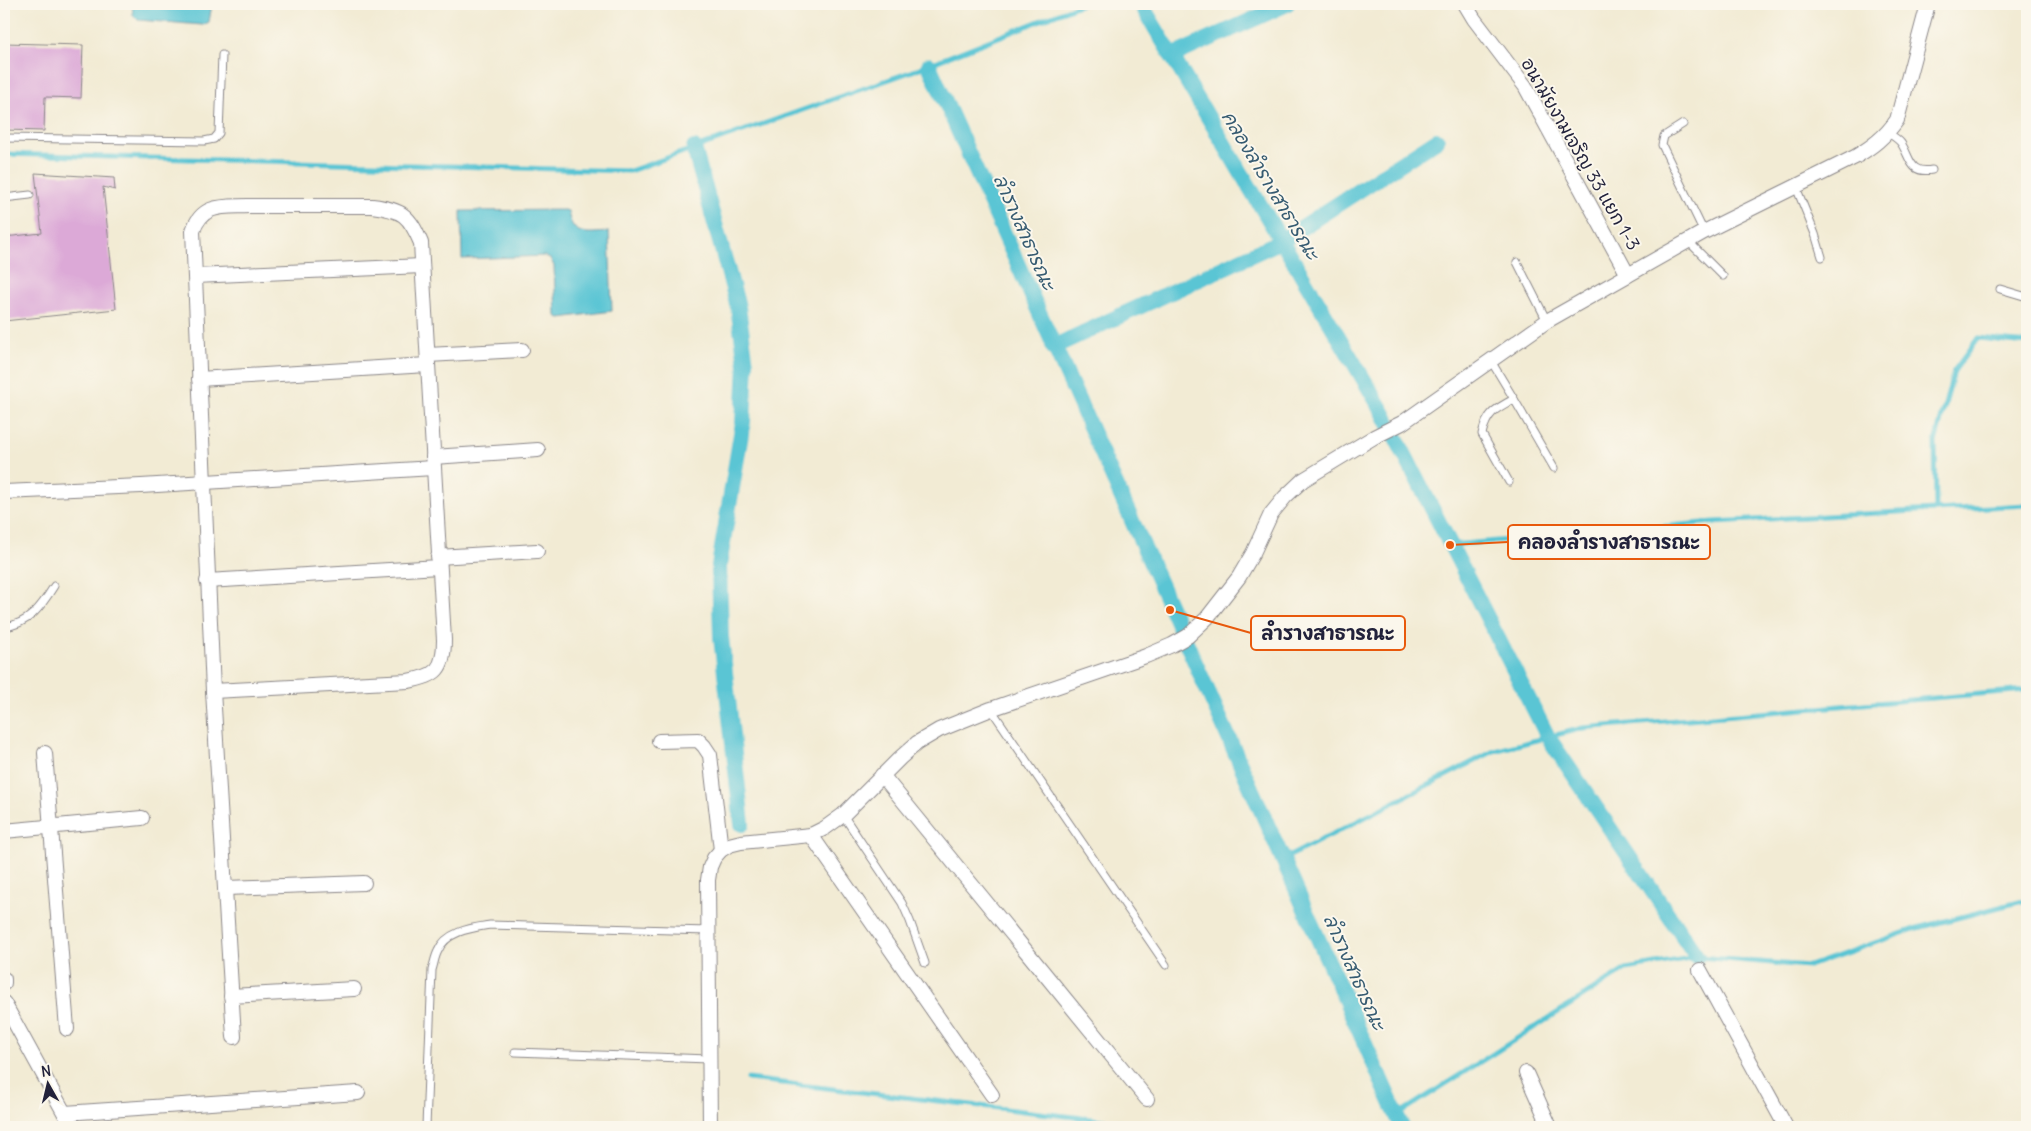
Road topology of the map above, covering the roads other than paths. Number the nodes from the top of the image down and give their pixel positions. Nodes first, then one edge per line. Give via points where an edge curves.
1 (1465, 4) edge
2 (1928, 4) edge
3 (222, 54) dead end
4 (1683, 124) dead end
5 (1888, 132) junction
6 (4, 138) edge
7 (1932, 170) dead end
8 (1796, 187) junction
9 (30, 195) dead end
10 (4, 198) edge
11 (1704, 232) junction
12 (1688, 241) junction
13 (1822, 258) dead end
14 (1517, 262) dead end
15 (422, 266) junction
16 (1628, 275) junction
17 (195, 276) junction
18 (1722, 276) dead end
19 (2000, 289) dead end
20 (2027, 297) edge
21 (1547, 321) junction
22 (522, 350) dead end
23 (428, 360) junction
24 (1491, 361) junction
25 (199, 380) junction
26 (1514, 399) junction
27 (538, 450) dead end
28 (433, 462) junction
29 (1554, 468) dead end
30 (204, 482) junction
31 (1509, 482) dead end
32 (4, 492) edge
33 (537, 551) dead end
34 (438, 562) junction
35 (207, 580) junction
36 (54, 586) dead end
37 (4, 627) edge
38 (213, 691) junction
39 (991, 710) junction
40 (659, 741) dead end
41 (45, 753) dead end
42 (882, 775) junction
43 (843, 815) junction
44 (142, 818) dead end
45 (51, 826) junction
46 (4, 831) edge
47 (811, 835) junction
48 (721, 850) junction
49 (364, 883) dead end
50 (225, 888) junction
51 (708, 932) junction
52 (925, 963) dead end
53 (1166, 964) dead end
54 (1700, 970) dead end
55 (354, 989) dead end
56 (231, 996) junction
57 (4, 1003) edge
58 (67, 1029) dead end
59 (234, 1037) dead end
60 (516, 1052) dead end
61 (709, 1060) junction
62 (1526, 1073) dead end
63 (358, 1093) dead end
64 (992, 1095) dead end
65 (1147, 1098) dead end
66 (65, 1113) junction
67 (72, 1127) edge
68 (426, 1127) edge
69 (710, 1127) edge
70 (1550, 1127) edge
71 (1786, 1127) edge

1 - 16 street, อนามัยงามเจริญ 33 แยก 1-3 via 1525,86
2 - 5 street via 1897,120
3 - 6 lane via 219,134 214,139
4 - 11 lane via 1664,136 1662,146
5 - 7 lane via 1900,142 1913,167
5 - 8 street via 1877,144
8 - 11 street
8 - 13 lane
9 - 10 lane
11 - 12 street
12 - 16 street
12 - 18 lane
14 - 21 lane
15 - 17 street
15 - 17 street via 421,243 415,229 406,216 392,209 363,206 217,207 196,220 193,231
15 - 23 street
16 - 21 street
17 - 25 street
19 - 20 lane
21 - 24 street
22 - 23 street
23 - 25 street
23 - 28 street
24 - 26 lane
24 - 39 street via 1402,423 1303,480 1271,514 1239,576 1207,618 1188,636 1172,645
25 - 30 street
26 - 29 lane
26 - 31 lane via 1488,416 1482,434
27 - 28 street
28 - 30 street
28 - 34 street
30 - 32 street
30 - 35 street
33 - 34 street
34 - 35 street
34 - 38 street via 444,658 436,671 424,678
35 - 38 street
36 - 37 lane via 32,616
38 - 50 street
39 - 42 street via 931,734
39 - 53 lane
40 - 48 street via 698,740 710,755
41 - 45 street
42 - 43 street
42 - 65 street
43 - 47 street
43 - 52 lane via 902,903
44 - 45 street
45 - 46 street
45 - 58 street
47 - 48 street via 742,842
47 - 64 street
48 - 51 street via 710,867
49 - 50 street
50 - 56 street
51 - 61 street
51 - 68 lane via 490,925 468,928 448,938 438,949 432,970
54 - 71 street
55 - 56 street
56 - 59 street
57 - 66 street
60 - 61 lane
61 - 69 street
62 - 70 street
63 - 66 street
66 - 67 street

